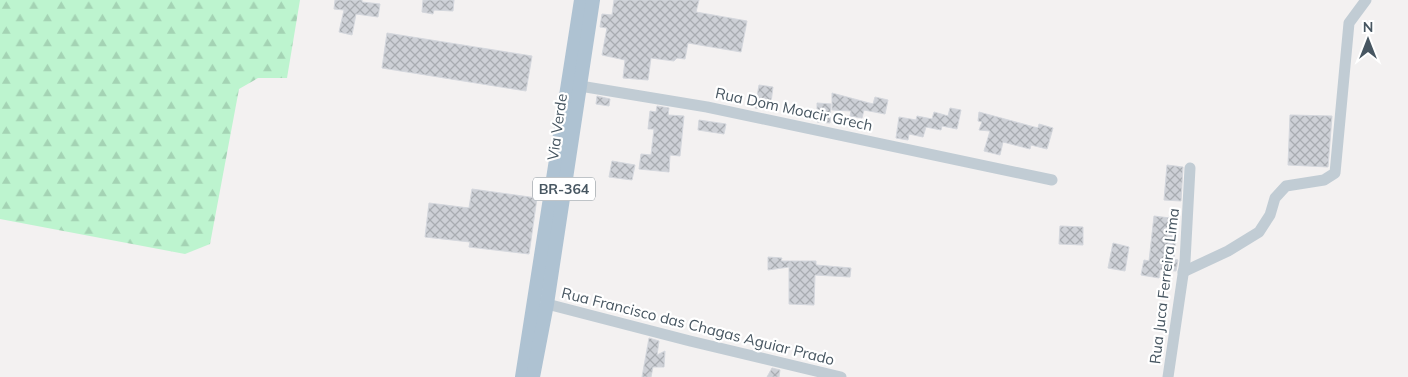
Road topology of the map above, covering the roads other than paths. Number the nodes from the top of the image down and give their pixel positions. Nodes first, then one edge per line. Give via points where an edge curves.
1 (581, 0) edge
2 (1366, 0) edge
3 (580, 86) junction
4 (1190, 168) dead end
5 (1052, 180) dead end
6 (1183, 272) junction
7 (547, 304) junction
8 (522, 377) edge
9 (533, 377) edge
10 (841, 377) edge
11 (1168, 377) edge

1 - 3 main road, Via Verde / BR-364
1 - 8 main road, Via Verde / BR-364
2 - 6 street via 1349,23 1335,172 1324,180 1286,186 1274,198 1270,215 1259,232
3 - 5 street, Rua Dom Moacir Grech via 707,107
3 - 7 main road, Via Verde / BR-364
4 - 6 street, Rua Juca Ferreira Lima
6 - 11 street, Rua Juca Ferreira Lima
7 - 9 main road, Via Verde / BR-364
7 - 10 street, Rua Francisco das Chagas Aguiar Prado

